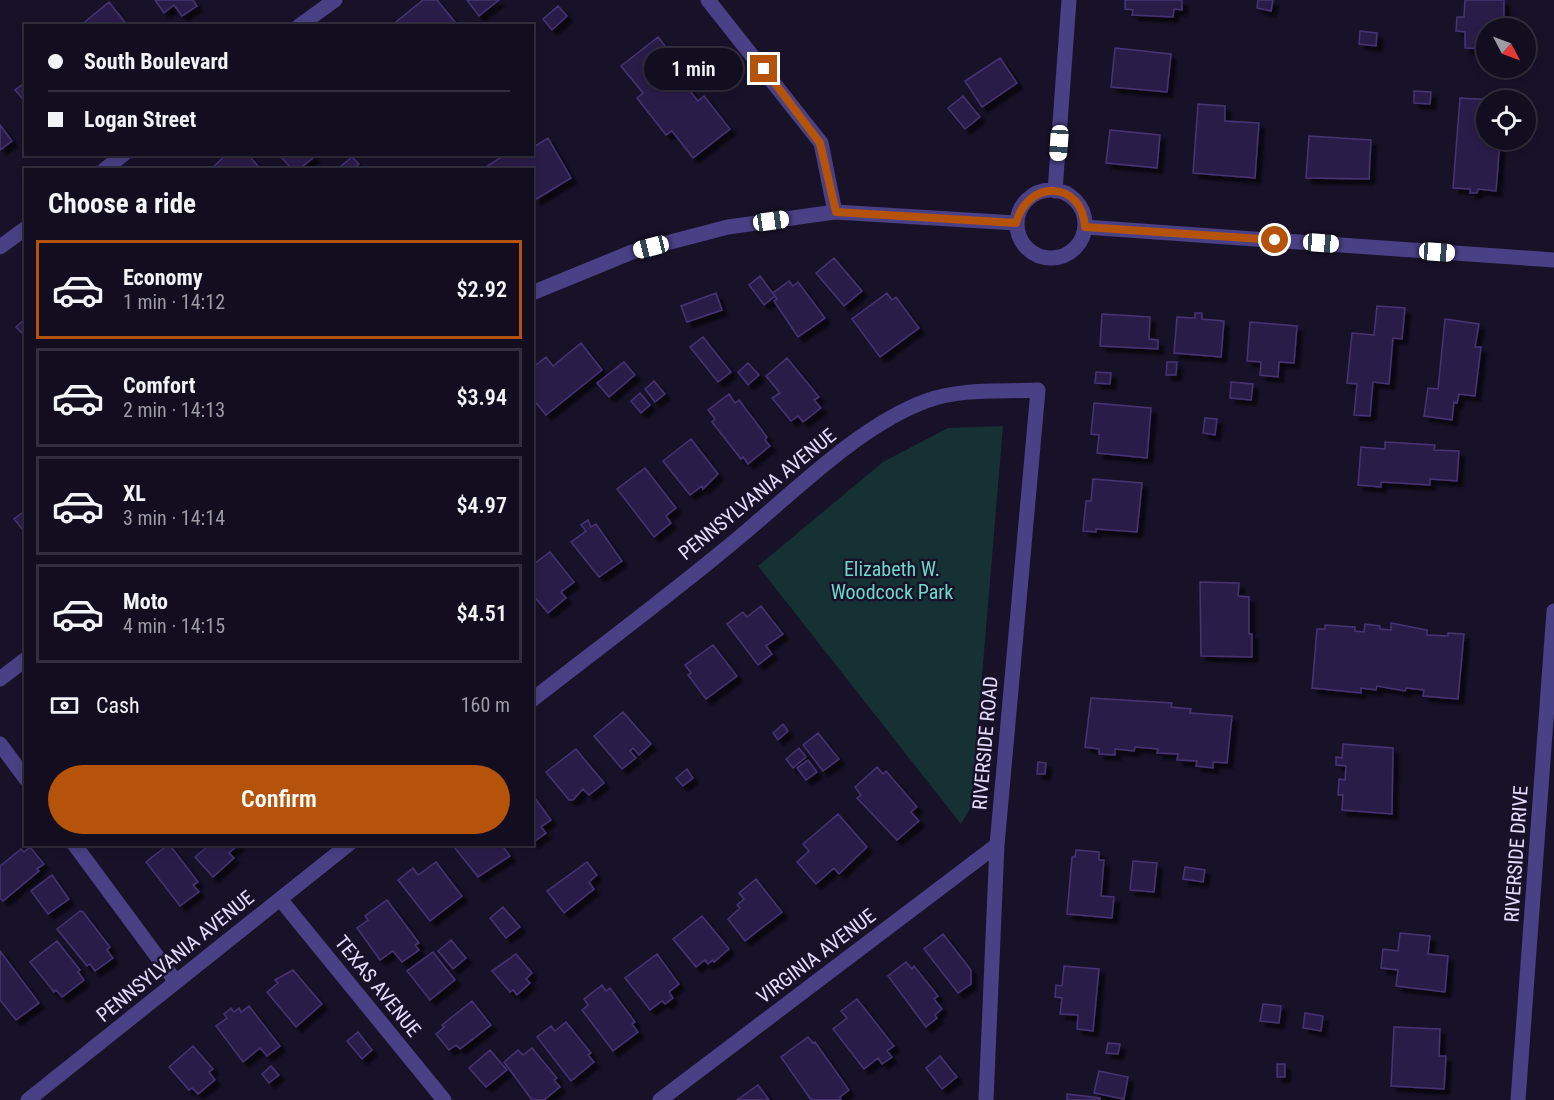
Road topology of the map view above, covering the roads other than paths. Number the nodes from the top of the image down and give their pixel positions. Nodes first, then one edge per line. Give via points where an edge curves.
1 (335, 0) edge
2 (708, 0) edge
3 (1069, 0) edge
4 (302, 24) edge
5 (122, 156) edge
6 (106, 168) edge
7 (1055, 191) junction
8 (836, 212) junction
9 (1016, 223) junction
10 (1085, 227) junction
11 (24, 229) edge
12 (0, 247) edge
13 (1554, 260) edge
14 (534, 292) edge
15 (1038, 390) joint
16 (1554, 611) edge
17 (24, 661) edge
18 (0, 679) edge
19 (534, 698) edge
20 (0, 744) edge
21 (24, 776) edge
22 (997, 845) junction
23 (75, 846) edge
24 (346, 846) edge
25 (280, 899) junction
26 (176, 982) junction
27 (28, 1100) edge
28 (444, 1100) edge
29 (660, 1100) edge
30 (986, 1100) edge
31 (1518, 1100) edge

1 - 4 street
2 - 8 street via 820,143
3 - 7 street
5 - 6 street
7 - 9 street via 1042,192 1026,202
7 - 10 street via 1065,193 1080,207
8 - 9 street
8 - 14 street via 728,227 642,249
9 - 10 street via 1029,251 1050,258 1069,253 1077,246
10 - 13 street
11 - 12 street
15 - 19 street, PENNSYLVANIA AVENUE via 956,393 888,418
15 - 22 street, RIVERSIDE ROAD
16 - 31 street, RIVERSIDE DRIVE
17 - 18 street
20 - 21 street
22 - 29 street, VIRGINIA AVENUE
22 - 30 street, RIVERSIDE ROAD
23 - 26 street
24 - 25 street, PENNSYLVANIA AVENUE
25 - 26 street, PENNSYLVANIA AVENUE
25 - 28 street, TEXAS AVENUE
26 - 27 street, PENNSYLVANIA AVENUE

